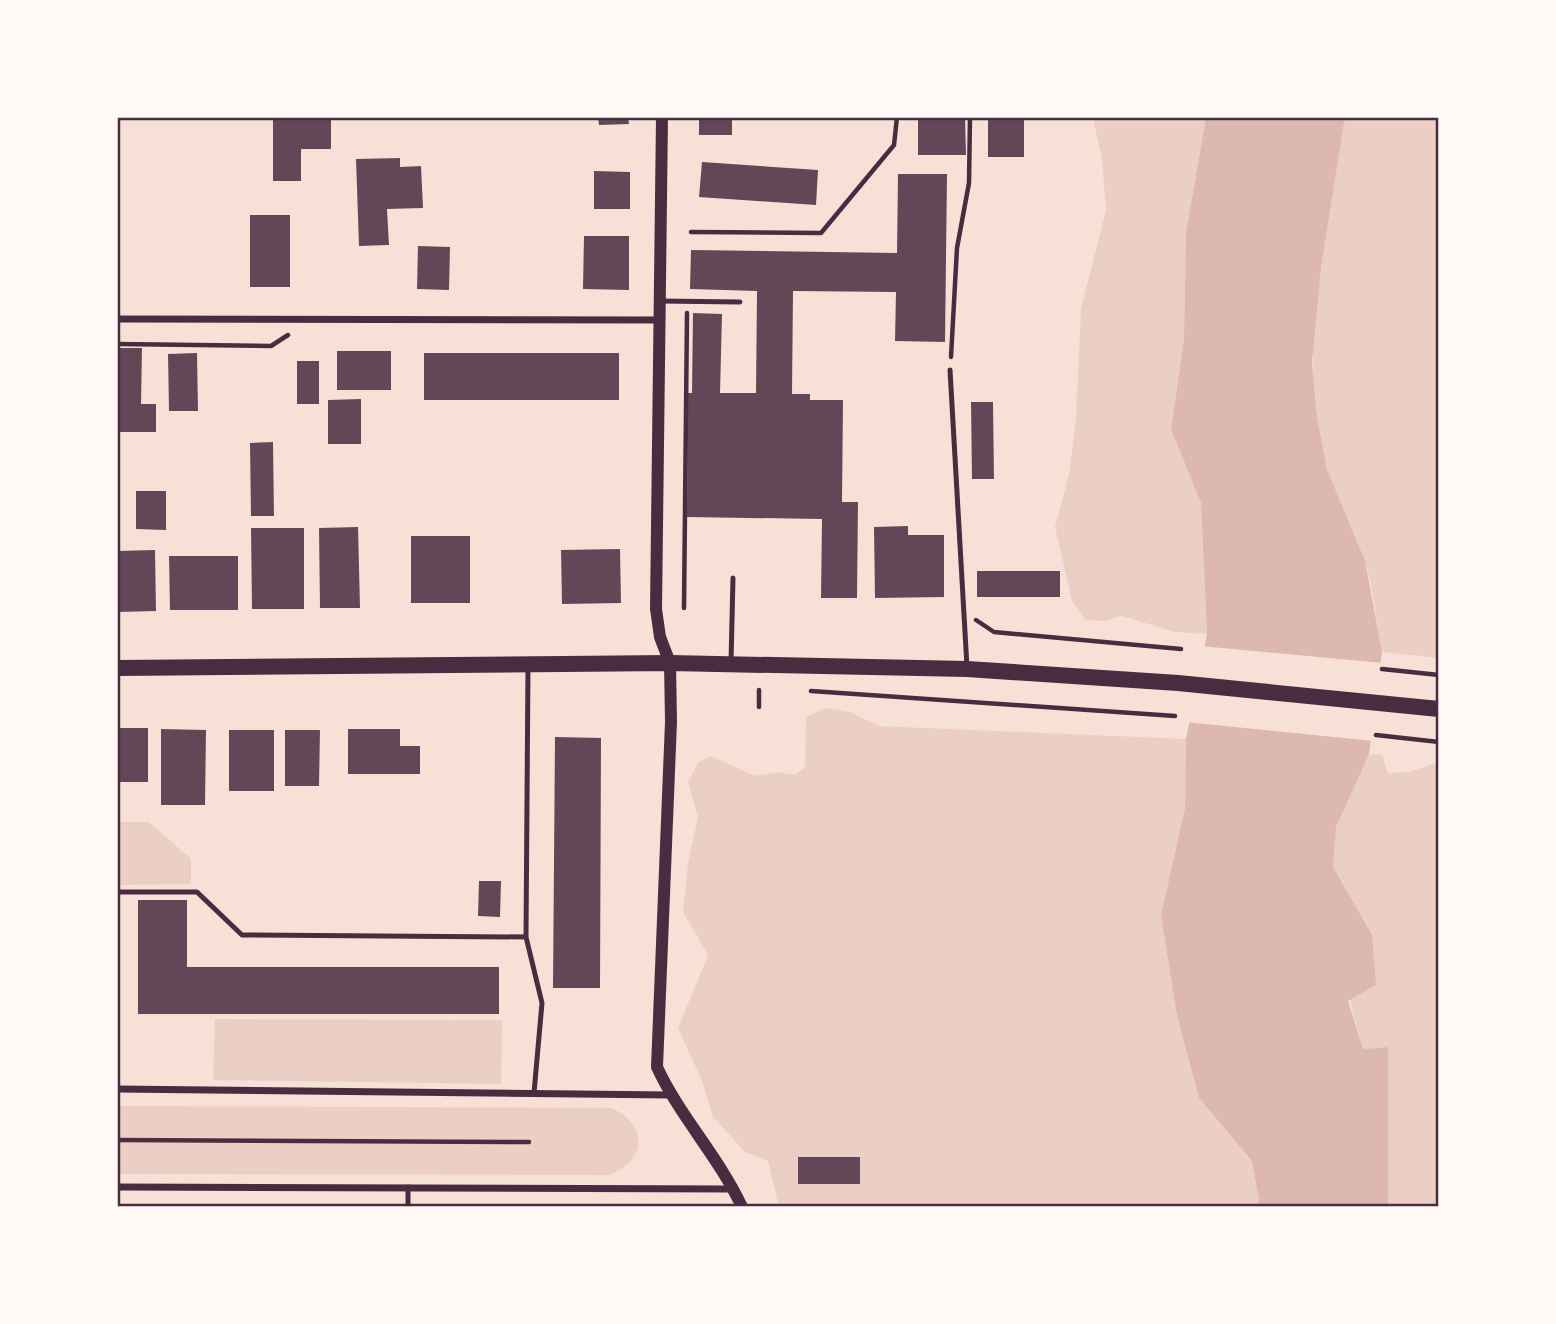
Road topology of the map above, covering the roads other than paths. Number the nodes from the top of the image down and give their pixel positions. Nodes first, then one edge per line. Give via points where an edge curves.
1 (662, 117) edge
2 (658, 301) junction
3 (740, 302) dead end
4 (117, 319) edge
5 (657, 320) junction
6 (950, 370) road end
7 (733, 578) dead end
8 (670, 663) junction
9 (731, 663) junction
10 (528, 666) junction
11 (117, 668) edge
12 (967, 669) junction
13 (1439, 709) edge
14 (117, 892) edge
15 (526, 937) junction
16 (117, 1089) edge
17 (534, 1093) junction
18 (670, 1095) junction
19 (117, 1187) edge
20 (408, 1187) junction
21 (733, 1189) junction
22 (408, 1207) edge
23 (742, 1207) edge

1 - 2 street
2 - 3 lane
2 - 5 street
4 - 5 street
5 - 8 street via 656,609
6 - 12 lane
7 - 9 lane
8 - 9 main road
8 - 10 main road
8 - 18 street via 657,1067
9 - 12 main road
10 - 11 main road
10 - 15 lane
12 - 13 main road via 1178,683
14 - 15 lane via 197,892 242,935
15 - 17 lane via 542,1003
16 - 17 street
17 - 18 street
18 - 21 street
19 - 20 street
20 - 21 street
20 - 22 lane
21 - 23 street

